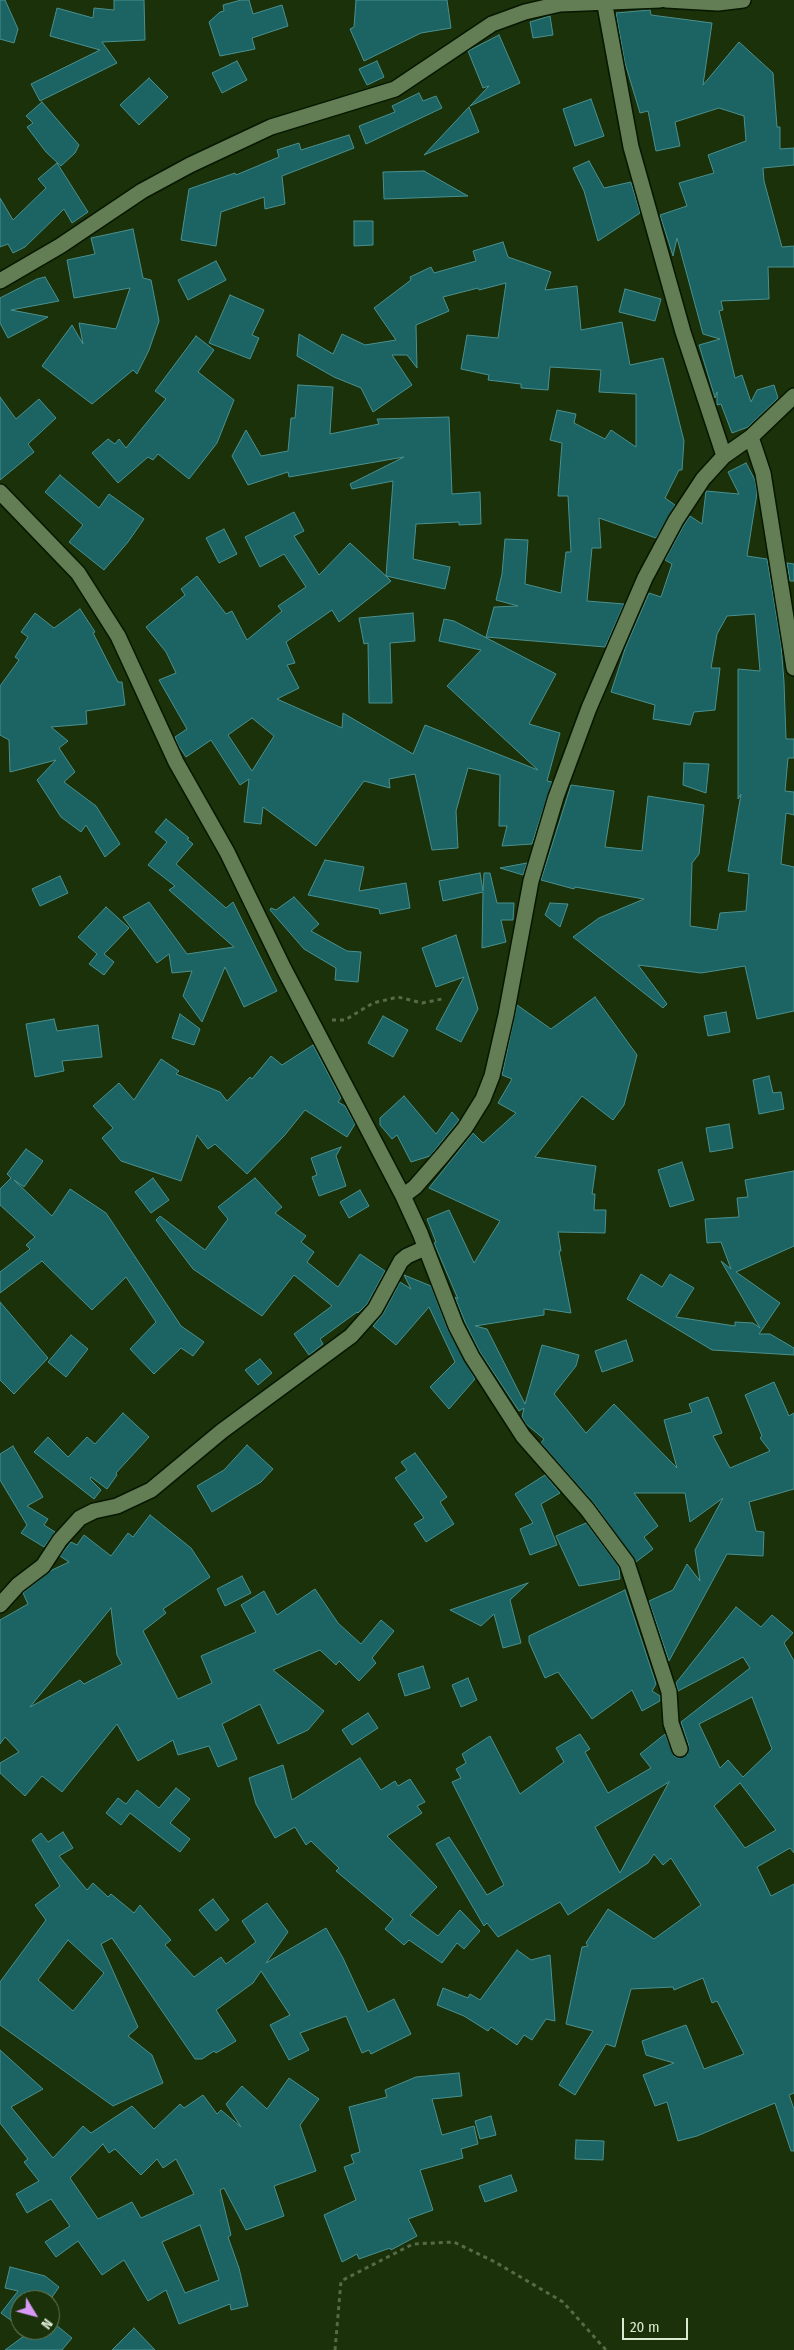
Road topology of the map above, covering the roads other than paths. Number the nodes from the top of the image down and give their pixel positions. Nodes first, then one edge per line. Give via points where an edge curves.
1 (660, 0) edge
2 (666, 0) edge
3 (743, 0) edge
4 (604, 1) edge
5 (0, 281) edge
6 (794, 396) edge
7 (751, 437) junction
8 (724, 456) junction
9 (0, 492) edge
10 (794, 668) edge
11 (402, 1196) junction
12 (425, 1248) junction
13 (0, 1605) edge
14 (680, 1750) dead end

1 - 4 street
2 - 3 street via 718,3
4 - 5 street via 560,4 492,24 395,89 271,127 190,165 142,191
4 - 8 street via 631,147 683,332
6 - 7 street
7 - 8 street
7 - 10 street via 763,473
8 - 11 street via 703,479 676,520 645,578 562,780 531,881 506,1015 492,1076 483,1099 466,1128 415,1186
9 - 11 street via 78,573 118,636 176,762 222,844
11 - 12 street
12 - 13 street via 401,1261 376,1308 351,1336 222,1431 151,1490 80,1518 43,1566 18,1585
12 - 14 street via 456,1326 493,1392 524,1436 628,1563 669,1692 671,1723

